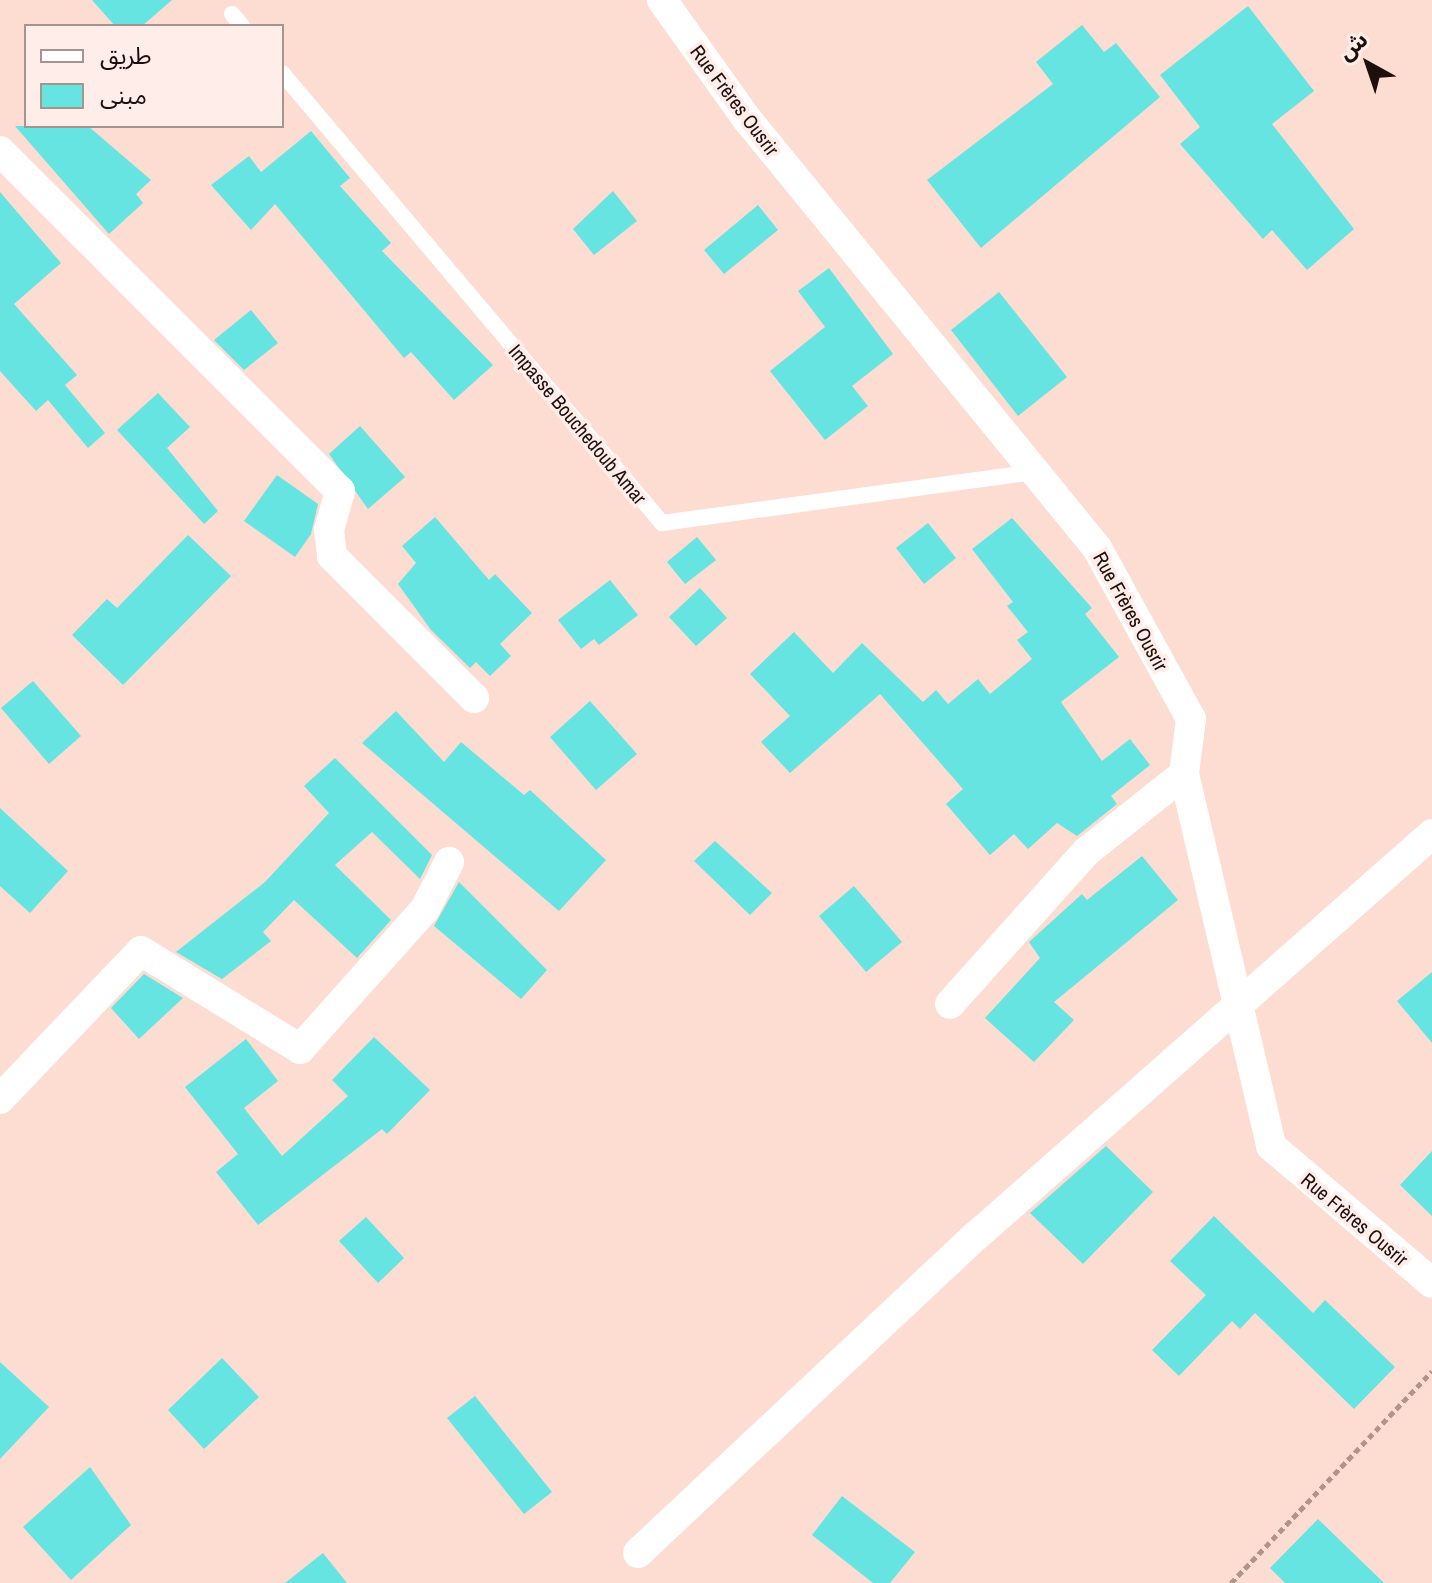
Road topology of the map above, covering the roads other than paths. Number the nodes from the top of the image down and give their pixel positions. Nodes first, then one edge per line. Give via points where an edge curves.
1 (662, 0) edge
2 (284, 75) edge
3 (0, 151) edge
4 (1036, 472) junction
5 (474, 698) dead end
6 (1184, 774) junction
7 (1432, 834) edge
8 (449, 862) dead end
9 (950, 1004) dead end
10 (1234, 1006) junction
11 (0, 1099) edge
12 (1432, 1283) edge
13 (638, 1553) dead end

1 - 4 street, Rue Frères Ousrir via 747,119
2 - 4 lane, Impasse Bouchedoub Amar via 662,523
3 - 5 street via 340,491 329,530 332,556
4 - 6 street, Rue Frères Ousrir via 1097,548 1191,719
6 - 9 street via 1086,852
6 - 10 street, Rue Frères Ousrir
7 - 10 street
8 - 11 street via 425,909 300,1049 141,951
10 - 12 street, Rue Frères Ousrir via 1271,1146
10 - 13 street

